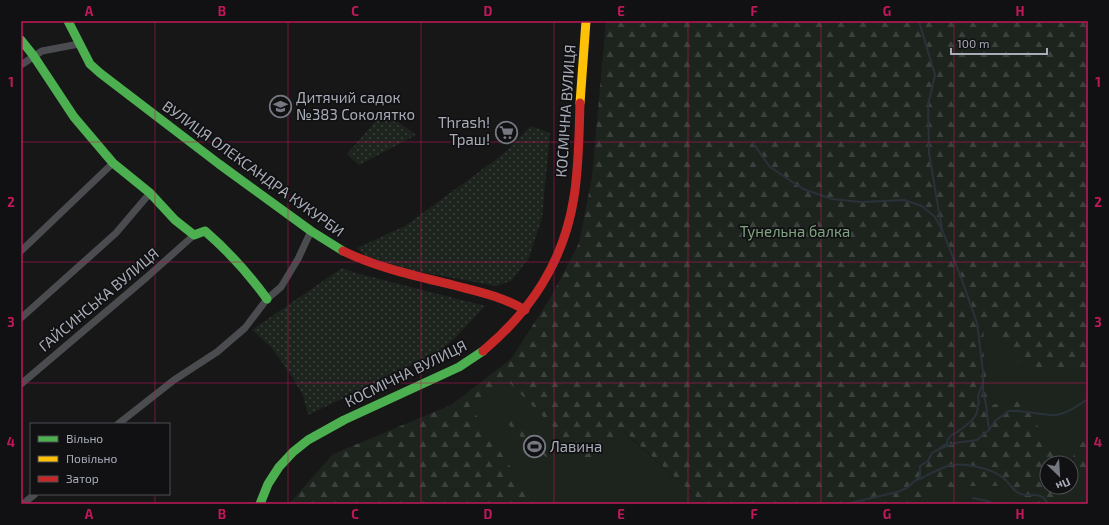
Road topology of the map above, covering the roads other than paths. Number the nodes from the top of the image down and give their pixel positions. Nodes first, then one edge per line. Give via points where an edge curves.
1 (68, 21) edge
2 (586, 21) edge
3 (21, 40) edge
4 (79, 44) junction
5 (33, 55) junction
6 (21, 64) edge
7 (113, 163) junction
8 (150, 193) junction
9 (312, 231) junction
10 (194, 235) junction
11 (21, 251) edge
12 (267, 299) junction
13 (525, 310) junction
14 (21, 318) edge
15 (21, 384) edge
16 (119, 423) edge
17 (34, 495) edge
18 (23, 504) edge
19 (260, 504) edge

1 - 4 street, ВУЛИЦЯ ОЛЕКСАНДРА КУКУРБИ
2 - 13 street, КОСМІЧНА ВУЛИЦЯ via 572,208 567,230 546,280
3 - 5 street
4 - 5 street
4 - 9 street, ВУЛИЦЯ ОЛЕКСАНДРА КУКУРБИ via 90,64 100,73
5 - 6 street
5 - 7 street via 74,117
7 - 8 street
7 - 11 street
8 - 10 street via 175,220
8 - 14 street via 116,233
9 - 12 street via 292,271 281,287
9 - 13 street, ВУЛИЦЯ ОЛЕКСАНДРА КУКУРБИ via 338,249 363,261 488,294
10 - 12 street via 206,231 228,251
10 - 15 street, ГАЙСИНСЬКА ВУЛИЦЯ
12 - 16 street via 245,328 217,352 174,380
13 - 19 street, КОСМІЧНА ВУЛИЦЯ via 493,344 459,367 338,422 306,440 277,468 267,484
17 - 18 street

